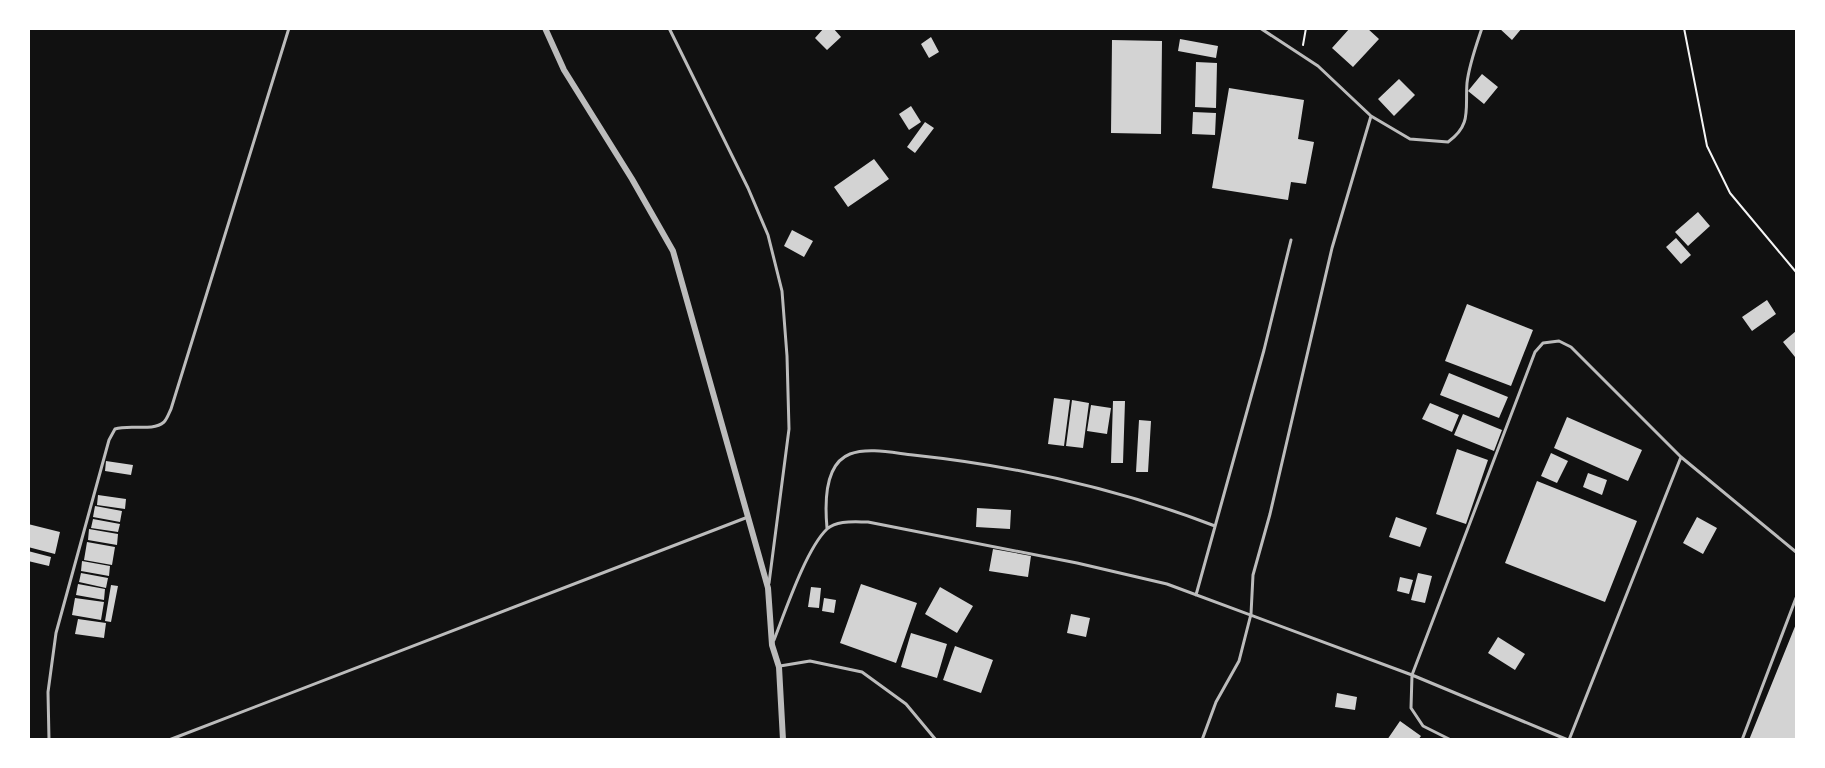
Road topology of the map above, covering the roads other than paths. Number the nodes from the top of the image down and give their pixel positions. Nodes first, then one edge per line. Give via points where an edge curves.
1 (289, 28) edge
2 (545, 28) edge
3 (669, 28) edge
4 (1260, 28) edge
5 (1482, 28) edge
6 (1371, 116) junction
7 (1292, 240) dead end
8 (1682, 457) junction
9 (749, 517) junction
10 (1215, 526) junction
11 (828, 528) junction
12 (1797, 552) edge
13 (768, 588) junction
14 (1196, 595) junction
15 (1797, 598) edge
16 (1251, 614) junction
17 (772, 645) junction
18 (779, 667) junction
19 (1412, 675) junction
20 (49, 740) edge
21 (169, 740) edge
22 (783, 740) edge
23 (936, 740) edge
24 (1202, 740) edge
25 (1451, 740) edge
26 (1569, 740) edge
27 (1742, 740) edge

1 - 20 lane via 171,409 165,422 124,426 115,429 109,440 56,633 48,692
2 - 9 street via 564,70 673,250
3 - 13 lane via 764,225 782,291 789,429
4 - 6 lane via 1318,66
5 - 6 lane via 1467,82 1467,110 1459,134 1448,142 1410,139
6 - 16 lane via 1332,249 1253,575
7 - 10 lane
8 - 12 lane
8 - 19 lane via 1570,348 1559,341 1542,343 1535,351
8 - 26 lane
9 - 13 street
9 - 21 lane
10 - 11 lane via 1054,478 934,457 866,452 839,460 827,502
10 - 14 lane
11 - 14 lane via 843,522 868,522 1077,563 1167,584
11 - 17 lane via 810,551
13 - 17 street
14 - 16 lane
15 - 27 lane
16 - 19 lane
16 - 24 lane via 1239,661 1216,702
17 - 18 street
18 - 22 street
18 - 23 lane via 810,661 862,672 906,704
19 - 25 lane via 1411,708 1423,726
19 - 26 lane

